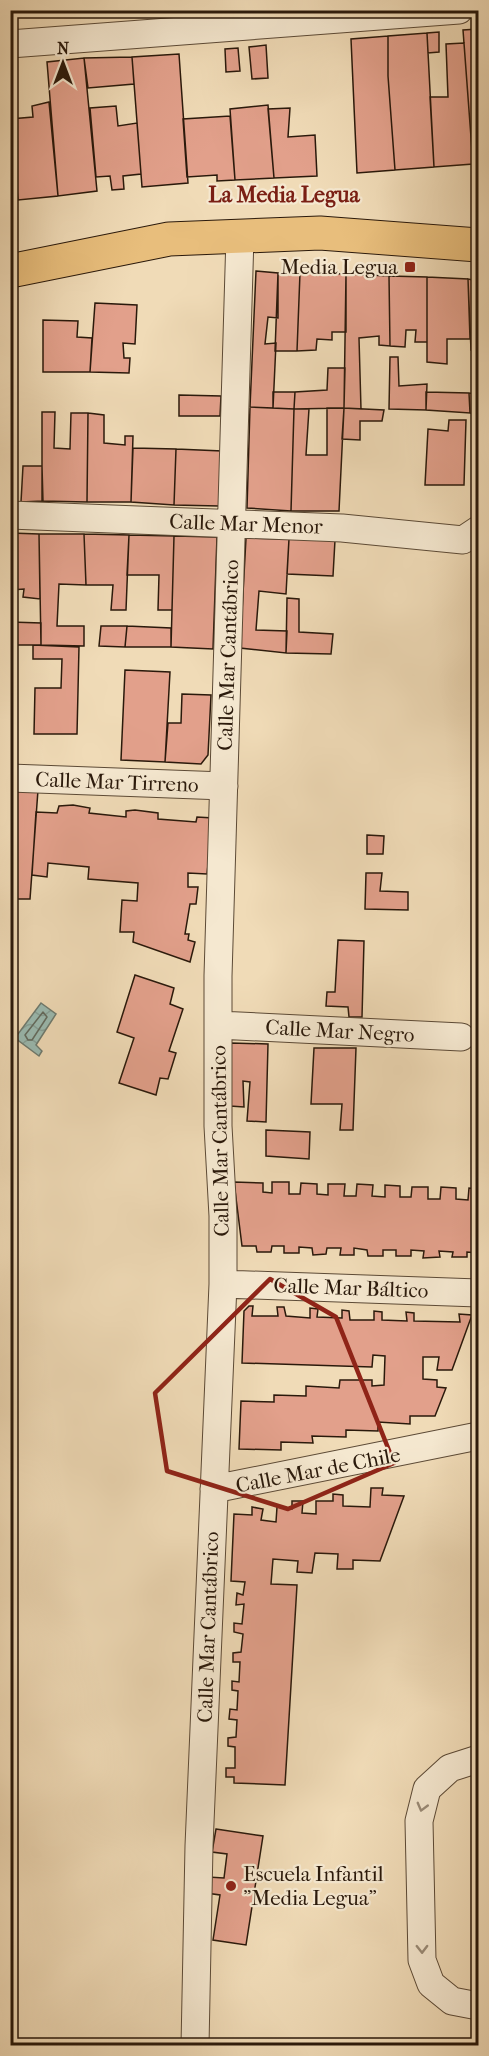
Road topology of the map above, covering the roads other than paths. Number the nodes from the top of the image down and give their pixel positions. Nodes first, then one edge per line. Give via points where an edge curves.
1 (459, 10) edge
2 (10, 45) edge
3 (240, 236) junction
4 (478, 245) edge
5 (10, 271) edge
6 (10, 515) edge
7 (232, 524) junction
8 (478, 530) edge
9 (10, 778) edge
10 (224, 786) junction
11 (218, 1025) junction
12 (461, 1037) dead end
13 (223, 1284) junction
14 (478, 1293) edge
15 (478, 1436) edge
16 (478, 1449) edge
17 (421, 1450) junction
18 (214, 1489) junction
19 (478, 1759) edge
20 (478, 2006) edge
21 (195, 2046) edge

1 - 2 street
3 - 4 main road via 320,233
3 - 5 main road via 169,239
3 - 7 street, Calle Mar Cantábrico
6 - 7 street, Calle Mar Menor
7 - 8 street, Calle Mar Menor via 342,528 463,540
7 - 10 street, Calle Mar Cantábrico
9 - 10 street, Calle Mar Tirreno
10 - 11 street, Calle Mar Cantábrico
11 - 12 street, Calle Mar Negro
11 - 13 street, Calle Mar Cantábrico
13 - 14 street, Calle Mar Báltico
13 - 18 street, Calle Mar Cantábrico
15 - 17 street, Calle Mar de Chile
16 - 17 street, Calle Mar de Chile
17 - 18 street, Calle Mar de Chile
18 - 21 street, Calle Mar Cantábrico
19 -> 20 street via 450,1768 427,1789 419,1821 422,1960 431,1984 452,2001

